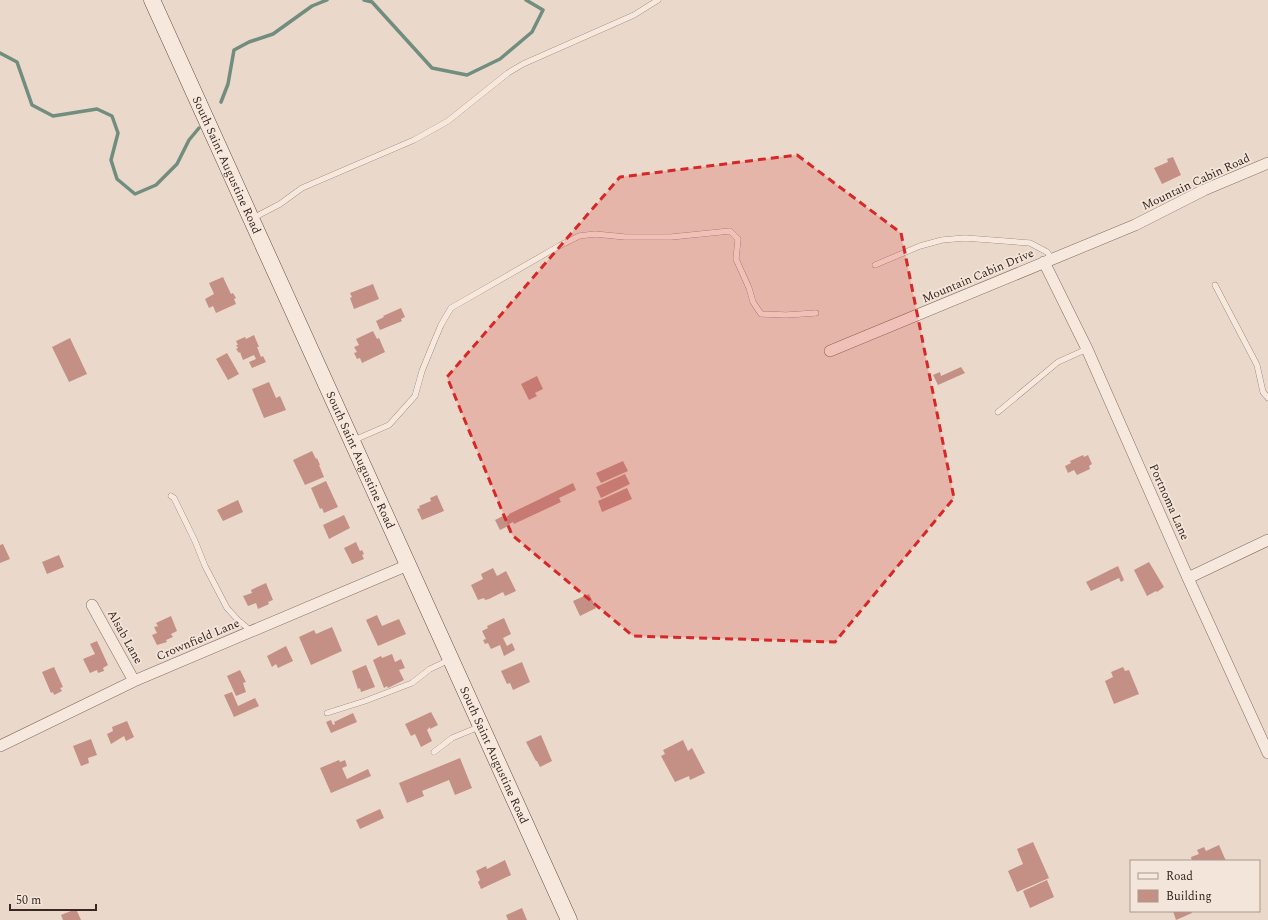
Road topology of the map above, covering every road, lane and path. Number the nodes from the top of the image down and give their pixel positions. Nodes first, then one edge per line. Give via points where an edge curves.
1 (152, 0) edge
2 (658, 0) edge
3 (1268, 163) edge
4 (251, 219) junction
5 (1135, 225) joint
6 (1048, 261) junction
7 (875, 265) dead end
8 (1215, 285) dead end
9 (816, 313) dead end
10 (1087, 349) junction
11 (830, 351) dead end
12 (1268, 398) edge
13 (998, 412) dead end
14 (352, 442) junction
15 (171, 496) dead end
16 (1268, 540) edge
17 (408, 565) junction
18 (1188, 578) junction
19 (92, 605) dead end
20 (251, 632) junction
21 (451, 659) junction
22 (134, 681) junction
23 (327, 713) dead end
24 (481, 726) junction
25 (0, 746) edge
26 (434, 752) dead end
27 (1268, 753) edge
28 (569, 920) edge

1 - 4 street, South Saint Augustine Road
2 - 4 lane via 634,15 522,64 448,121 414,140 302,188 280,204
3 - 5 street, Mountain Cabin Road via 1204,190
4 - 14 street, South Saint Augustine Road
5 - 6 street, Mountain Cabin Drive
6 - 7 lane via 1047,252 1030,243 965,238 942,240 920,246
6 - 10 street, Portnoma Lane
6 - 11 street, Mountain Cabin Drive
8 - 12 lane via 1257,365 1263,392
9 - 14 lane via 761,314 753,302 736,259 738,239 730,231 671,237 595,234 579,236 451,308 433,344 415,396 389,425
10 - 13 lane via 1058,362
10 - 18 street, Portnoma Lane
14 - 17 street, South Saint Augustine Road
15 - 20 lane via 228,608
16 - 18 street
17 - 20 street, Crownfield Lane
17 - 21 street, South Saint Augustine Road
18 - 27 street, Portnoma Lane
19 - 22 street, Alsab Lane
20 - 22 street, Crownfield Lane
21 - 23 lane via 430,669 412,683
21 - 24 street, South Saint Augustine Road
22 - 25 street, Crownfield Lane
24 - 26 lane via 452,738
24 - 28 street, South Saint Augustine Road

